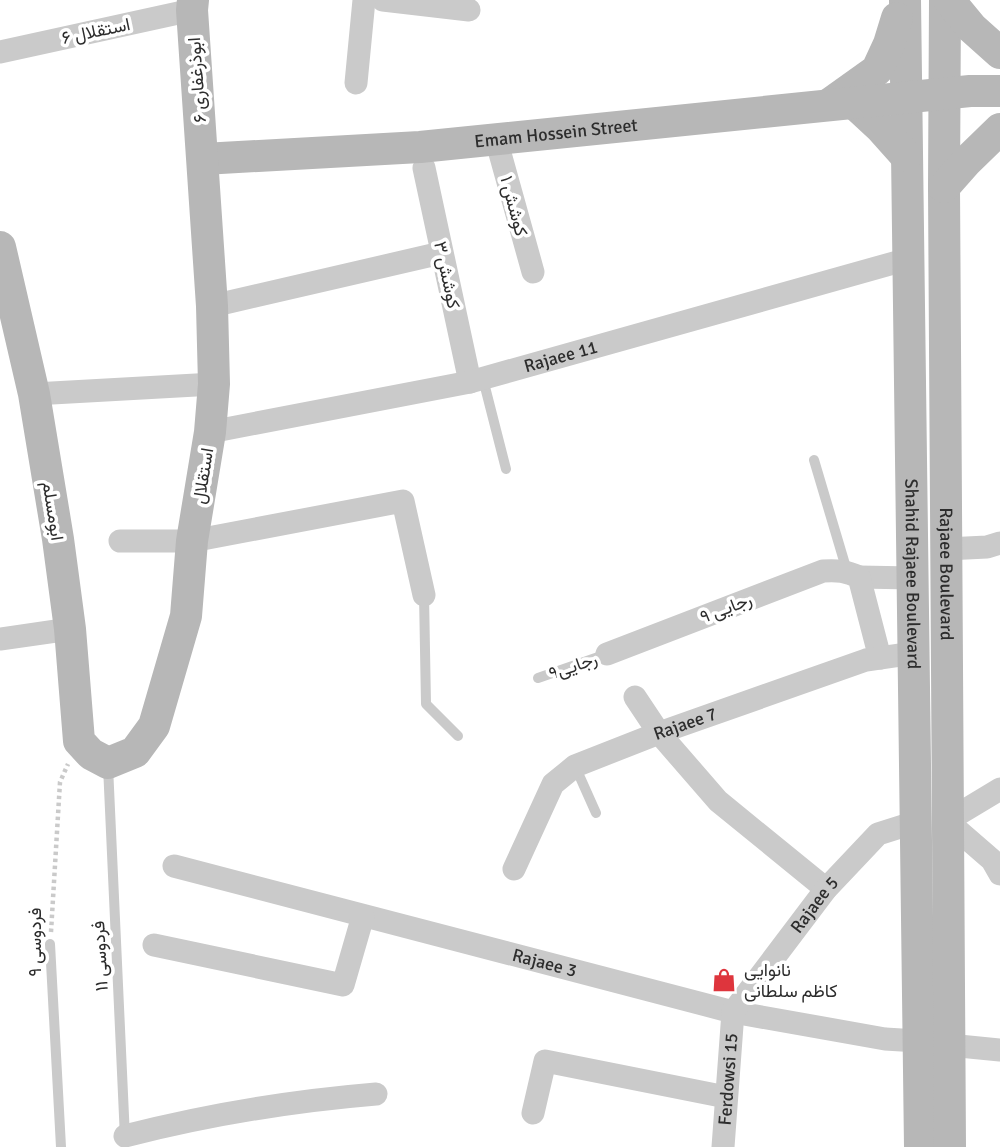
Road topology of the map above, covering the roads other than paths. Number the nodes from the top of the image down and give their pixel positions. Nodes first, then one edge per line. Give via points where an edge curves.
1 (364, 0) edge
2 (383, 0) edge
3 (904, 0) edge
4 (947, 0) edge
5 (193, 5) edge
6 (469, 10) dead end
7 (0, 52) edge
8 (1000, 53) edge
9 (355, 83) dead end
10 (1000, 91) edge
11 (943, 94) junction
12 (905, 98) junction
13 (841, 104) junction
14 (1000, 128) edge
15 (496, 139) junction
16 (906, 156) junction
17 (203, 159) junction
18 (424, 167) dead end
19 (944, 187) junction
20 (0, 247) edge
21 (442, 253) junction
22 (908, 258) junction
23 (533, 272) dead end
24 (6, 304) edge
25 (212, 306) junction
26 (477, 381) junction
27 (214, 384) junction
28 (34, 394) junction
29 (210, 432) junction
30 (814, 460) dead end
31 (506, 469) dead end
32 (120, 541) dead end
33 (192, 541) junction
34 (1000, 543) edge
35 (946, 549) junction
36 (853, 574) junction
37 (913, 579) junction
38 (424, 595) joint
39 (70, 629) junction
40 (0, 639) edge
41 (914, 653) junction
42 (607, 654) joint
43 (880, 658) junction
44 (538, 678) dead end
45 (635, 697) dead end
46 (659, 733) junction
47 (458, 736) dead end
48 (108, 763) junction
49 (575, 766) junction
50 (1000, 789) edge
51 (596, 813) dead end
52 (947, 821) junction
53 (916, 822) junction
54 (947, 857) junction
55 (916, 858) junction
56 (174, 866) dead end
57 (514, 869) dead end
58 (1000, 874) edge
59 (826, 889) junction
60 (363, 916) junction
61 (50, 944) road end
62 (154, 945) dead end
63 (733, 1012) junction
64 (933, 1043) junction
65 (1000, 1050) edge
66 (376, 1094) dead end
67 (726, 1097) junction
68 (533, 1113) dead end
69 (126, 1142) edge
70 (61, 1147) edge
71 (723, 1147) edge
72 (920, 1147) edge
73 (950, 1147) edge

1 - 9 street
2 - 6 street
3 - 12 main road, Shahid Rajaee Boulevard
3 - 13 main road via 877,69
4 - 8 main road
4 - 11 main road, Rajaee Boulevard
5 - 7 street, استقلال ۶
5 - 17 main road, ابوذرغفاری ۶
10 - 11 main road, Emam Hossein Street
11 - 12 main road, Emam Hossein Street
11 - 19 main road, Rajaee Boulevard
12 - 13 main road, Emam Hossein Street
12 - 16 main road, Shahid Rajaee Boulevard
13 - 15 main road, Emam Hossein Street
13 - 16 main road via 881,128
14 - 19 main road
15 - 17 main road, Emam Hossein Street
15 - 23 street, کوشش ۱
16 - 22 main road, Shahid Rajaee Boulevard
17 - 25 main road, استقلال
18 - 21 street, کوشش ۳
19 - 35 main road, Rajaee Boulevard
20 - 24 main road, ابومسلم
21 - 25 street
21 - 26 street, کوشش ۳
22 - 26 street, Rajaee 11
22 - 37 main road, Shahid Rajaee Boulevard
24 - 28 main road, ابومسلم
25 - 27 main road, استقلال
26 - 29 street, Rajaee 11
26 - 31 lane
27 - 28 street
27 - 29 main road, استقلال
28 - 39 main road, ابومسلم
29 - 33 main road, استقلال
30 - 36 lane
32 - 33 street
33 - 38 street via 403,501
33 - 48 main road, استقلال via 186,616 154,726 135,752
34 - 35 street
35 - 52 main road, Rajaee Boulevard
36 - 37 street
36 - 42 street, رجایی ۹ via 823,571
36 - 43 street
37 - 41 main road, Shahid Rajaee Boulevard
38 - 47 lane via 426,704
39 - 40 street
39 - 48 main road, ابومسلم via 79,741
41 - 43 street, Rajaee 7
41 - 53 main road, Shahid Rajaee Boulevard
42 - 44 lane, رجایی۹
43 - 46 street, Rajaee 7
45 - 46 street
46 - 49 street, Rajaee 7
46 - 59 street via 718,801
48 - 69 lane, فردوسی ۱۱
49 - 51 lane
49 - 57 street, Rajaee 7 via 553,784
50 - 52 street
52 - 54 main road, Rajaee Boulevard
52 - 58 street via 992,860
53 - 55 main road, Shahid Rajaee Boulevard
53 - 59 street, Rajaee 5 via 878,834
54 - 55 main road
54 - 64 main road, Rajaee Boulevard
55 - 64 main road, Shahid Rajaee Boulevard
56 - 60 street, Rajaee 3
59 - 63 street, Rajaee 5
60 - 62 street via 343,985
60 - 63 street, Rajaee 3
61 - 70 lane, فردوسی ۹
63 - 64 street, Rajaee 3
63 - 67 street, Ferdowsi 15
64 - 65 street, Rajaee 3
64 - 72 main road, Shahid Rajaee Boulevard
64 - 73 main road, Rajaee Boulevard
66 - 69 street via 186,1121
67 - 68 street via 545,1061
67 - 71 street, Ferdowsi 15

